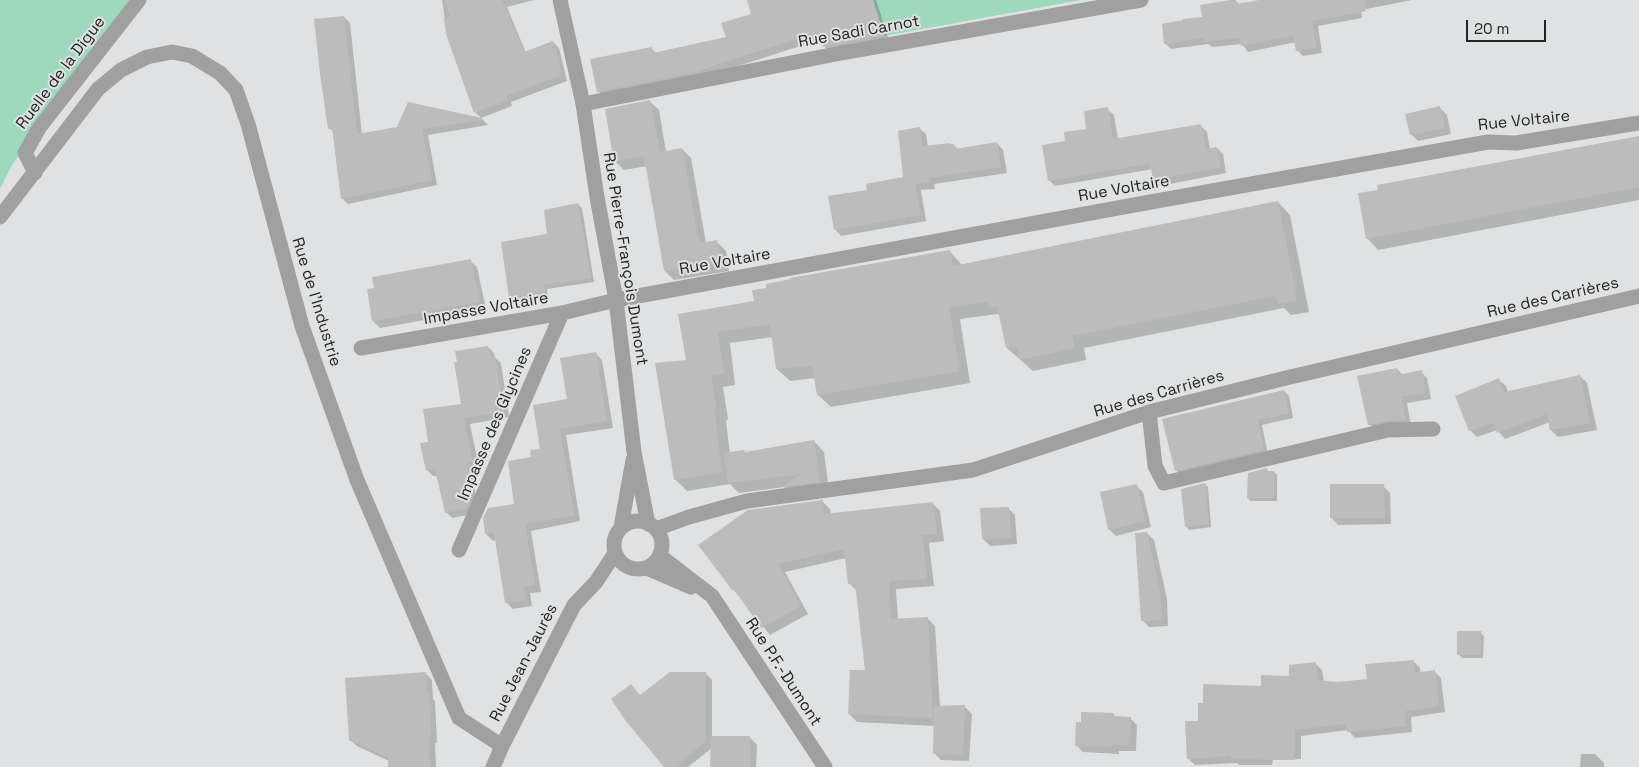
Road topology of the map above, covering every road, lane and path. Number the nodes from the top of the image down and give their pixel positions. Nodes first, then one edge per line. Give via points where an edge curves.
1 (139, 0) edge
2 (560, 0) edge
3 (1141, 0) edge
4 (583, 104) junction
5 (1639, 123) edge
6 (35, 173) junction
7 (0, 217) edge
8 (1639, 296) edge
9 (616, 300) junction
10 (562, 313) junction
11 (361, 348) dead end
12 (1149, 412) junction
13 (1433, 429) dead end
14 (634, 452) junction
15 (689, 517) junction
16 (621, 527) junction
17 (652, 527) junction
18 (459, 550) dead end
19 (661, 551) junction
20 (615, 553) junction
21 (628, 567) junction
22 (647, 568) junction
23 (596, 582) junction
24 (712, 596) junction
25 (502, 746) junction
26 (493, 767) edge
27 (825, 767) edge

1 - 6 street, Ruelle de la Digue via 39,128 25,153
2 - 4 street, Rue Pierre-François Dumont
3 - 4 street, Rue Sadi Carnot via 836,54
4 - 9 street, Rue Pierre-François Dumont
5 - 9 street, Rue Voltaire via 1516,143 1488,142
6 - 7 street
6 - 25 street, Rue de l'Industrie via 98,89 121,70 147,57 172,52 192,56 220,73 236,90 302,326 357,480 459,718
8 - 12 street, Rue des Carrières
9 - 10 street, Impasse Voltaire
9 - 14 street, Rue Pierre-François Dumont
10 - 11 street, Impasse Voltaire
10 - 18 street, Impasse des Glycines
12 - 13 street via 1155,466 1164,483 1388,430
12 - 15 street, Rue des Carrières via 974,470 747,501
14 - 16 street
14 - 17 street, Rue Pierre-François Dumont
15 - 17 street, Rue des Carrières
15 - 19 street
16 - 17 street via 639,521
16 - 20 street via 616,534
17 - 19 street via 660,538
19 - 22 street via 654,564
19 - 24 street, Rue P.F.-Dumont
20 - 21 street
20 - 23 street, Rue Jean-Jaurès
21 - 22 street via 637,570
21 - 23 street, Rue Jean-Jaurès
22 - 24 street
23 - 25 street, Rue Jean-Jaurès via 574,604
24 - 27 street, Rue P.F.-Dumont
25 - 26 street, Rue Jean-Jaurès

